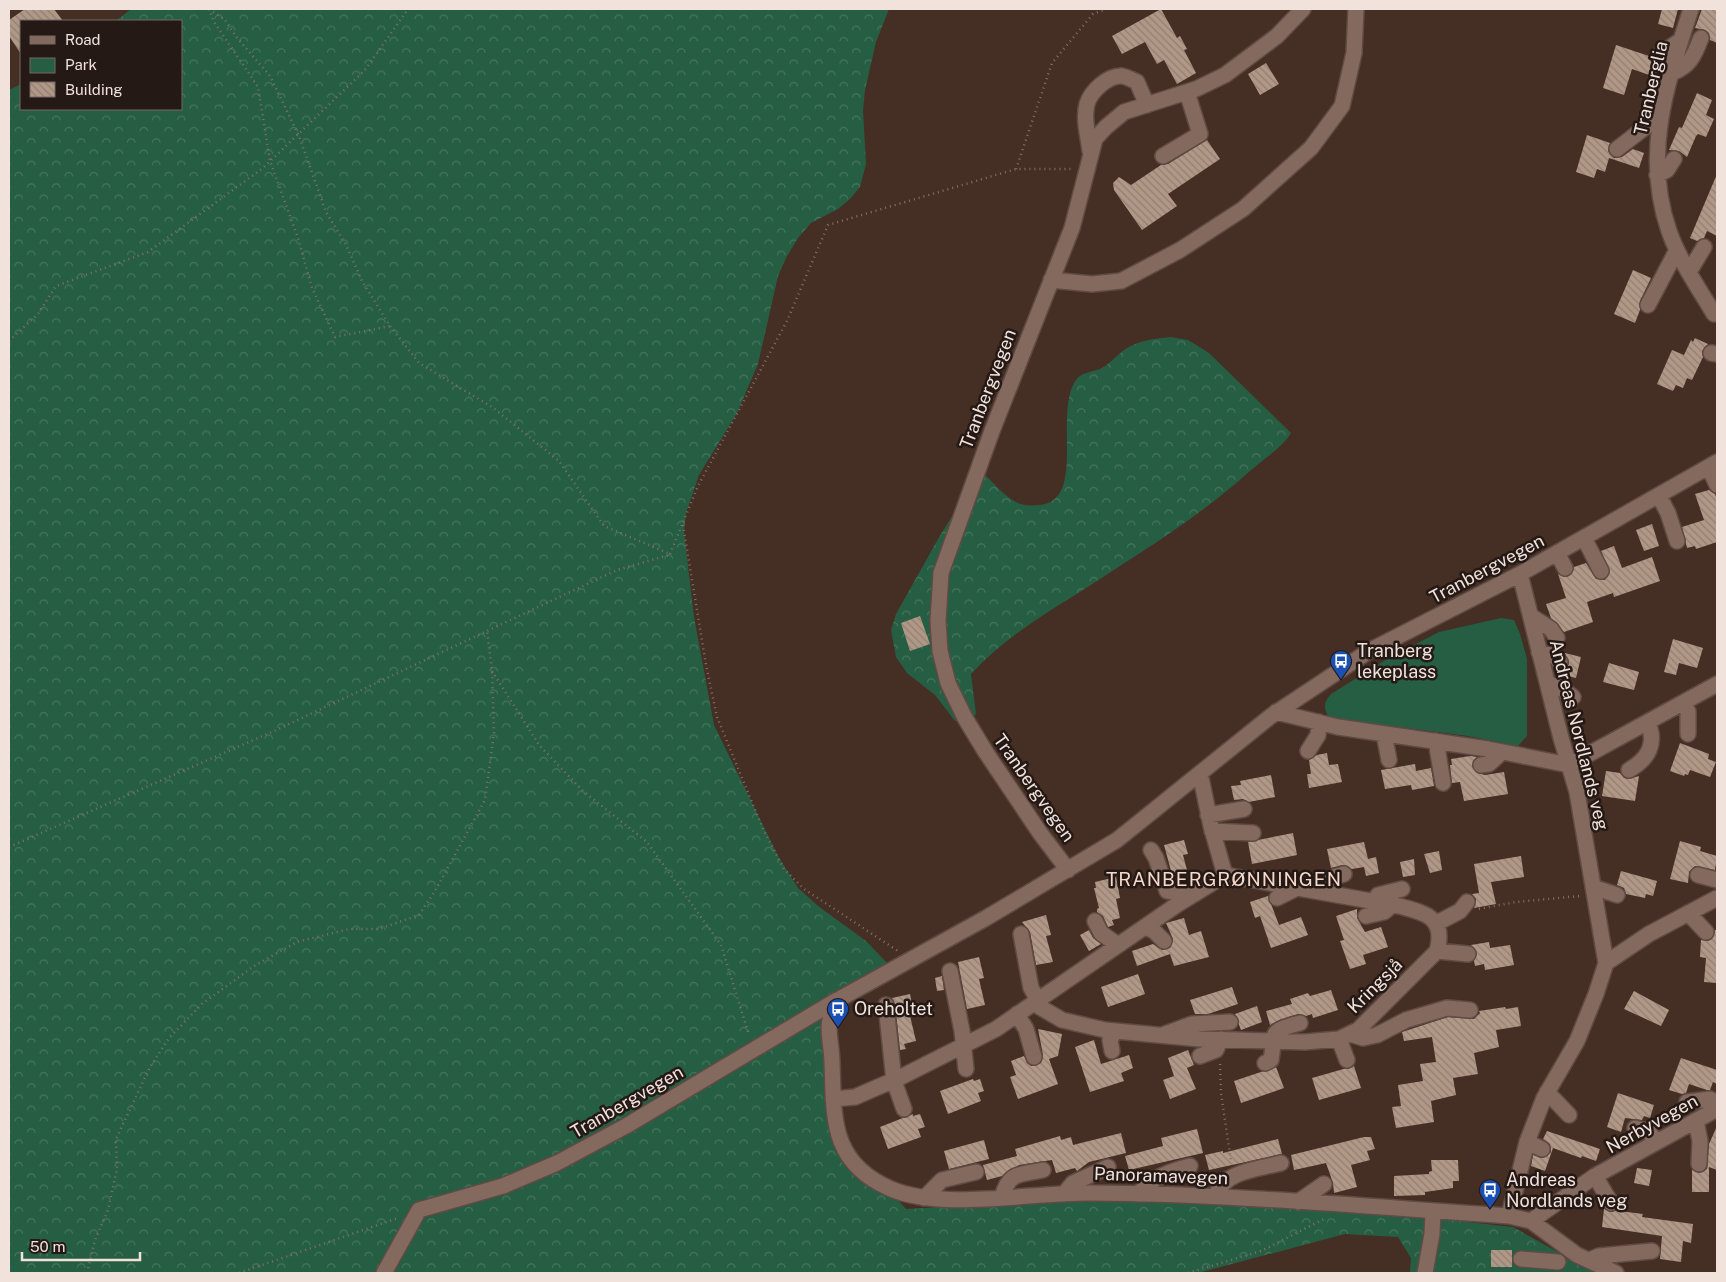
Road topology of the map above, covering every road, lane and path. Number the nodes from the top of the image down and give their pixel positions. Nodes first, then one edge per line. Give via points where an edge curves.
1 (209, 9) edge
2 (408, 9) edge
3 (1106, 9) edge
4 (1303, 9) edge
5 (1356, 9) edge
6 (1691, 9) edge
7 (1701, 38) dead end
8 (1681, 40) junction
9 (1658, 56) dead end
10 (1672, 73) junction
11 (1187, 92) junction
12 (1147, 105) junction
13 (1659, 121) junction
14 (298, 136) junction
15 (1617, 149) dead end
16 (1163, 156) dead end
17 (1674, 159) dead end
18 (270, 161) junction
19 (1090, 163) junction
20 (1016, 169) junction
21 (1657, 175) junction
22 (1704, 247) dead end
23 (1678, 250) junction
24 (1689, 272) junction
25 (1051, 280) junction
26 (1648, 305) dead end
27 (1716, 315) edge
28 (390, 326) junction
29 (9, 341) edge
30 (1713, 465) edge
31 (1717, 486) edge
32 (1659, 496) junction
33 (682, 524) junction
34 (1584, 538) junction
35 (1677, 541) dead end
36 (1557, 553) junction
37 (670, 554) junction
38 (1565, 568) dead end
39 (1601, 571) dead end
40 (1520, 574) junction
41 (1531, 616) junction
42 (486, 631) junction
43 (1557, 638) dead end
44 (1539, 652) junction
45 (1560, 662) dead end
46 (492, 671) junction
47 (1717, 684) edge
48 (1548, 685) junction
49 (1573, 697) dead end
50 (1683, 704) junction
51 (1276, 712) junction
52 (1319, 722) junction
53 (1648, 723) junction
54 (1384, 734) junction
55 (1688, 734) dead end
56 (1436, 741) junction
57 (1308, 751) dead end
58 (1502, 752) junction
59 (1389, 760) dead end
60 (1482, 765) dead end
61 (1569, 765) junction
62 (1629, 770) dead end
63 (1200, 772) junction
64 (1443, 783) dead end
65 (1244, 809) dead end
66 (1208, 815) junction
67 (1212, 830) junction
68 (1252, 833) dead end
69 (9, 847) edge
70 (1151, 850) dead end
71 (1068, 870) junction
72 (1344, 874) dead end
73 (1225, 875) junction
74 (1698, 875) dead end
75 (1717, 880) edge
76 (1295, 889) junction
77 (1402, 889) dead end
78 (1594, 891) junction
79 (1195, 894) junction
80 (1617, 895) dead end
81 (1277, 898) dead end
82 (1717, 898) edge
83 (1374, 902) junction
84 (1392, 905) junction
85 (1464, 906) joint
86 (1688, 913) junction
87 (1366, 916) dead end
88 (1095, 921) dead end
89 (1437, 923) junction
90 (1145, 927) junction
91 (1706, 932) dead end
92 (1021, 934) dead end
93 (1164, 940) dead end
94 (1118, 945) junction
95 (1437, 951) junction
96 (1468, 954) dead end
97 (911, 960) junction
98 (1606, 963) junction
99 (950, 971) dead end
100 (841, 998) junction
101 (1035, 1002) junction
102 (886, 1005) dead end
103 (1470, 1010) dead end
104 (830, 1013) joint
105 (1017, 1014) junction
106 (1230, 1022) dead end
107 (1300, 1023) dead end
108 (1115, 1031) junction
109 (1162, 1035) junction
110 (1344, 1036) junction
111 (1271, 1041) junction
112 (1219, 1043) junction
113 (963, 1046) junction
114 (753, 1049) junction
115 (1112, 1052) dead end
116 (1200, 1056) dead end
117 (1034, 1057) dead end
118 (1347, 1060) dead end
119 (1265, 1063) dead end
120 (966, 1070) dead end
121 (894, 1080) junction
122 (1547, 1092) junction
123 (832, 1099) junction
124 (1687, 1102) dead end
125 (1717, 1103) edge
126 (904, 1109) dead end
127 (1717, 1109) edge
128 (1569, 1115) dead end
129 (1696, 1121) junction
130 (1635, 1128) dead end
131 (1527, 1142) junction
132 (1657, 1142) junction
133 (1542, 1149) dead end
134 (1281, 1163) dead end
135 (1699, 1164) dead end
136 (1190, 1166) dead end
137 (1108, 1167) dead end
138 (1043, 1170) dead end
139 (976, 1172) dead end
140 (1595, 1176) junction
141 (1234, 1177) junction
142 (1324, 1184) dead end
143 (1064, 1194) junction
144 (1138, 1194) junction
145 (1216, 1196) junction
146 (1002, 1197) junction
147 (924, 1198) junction
148 (1298, 1202) junction
149 (1611, 1203) dead end
150 (1334, 1204) junction
151 (419, 1210) junction
152 (1433, 1211) junction
153 (1510, 1216) junction
154 (1531, 1221) junction
155 (1567, 1247) junction
156 (1652, 1251) dead end
157 (1520, 1259) dead end
158 (1589, 1260) junction
159 (1556, 1268) edge
160 (87, 1273) edge
161 (239, 1273) edge
162 (384, 1273) edge
163 (1188, 1273) edge
164 (1425, 1273) edge
165 (1616, 1273) edge

1 - 14 path via 225,20 270,76
1 - 18 path via 214,22 258,87
2 - 14 path via 365,70
3 - 20 path via 1093,14 1052,63
4 - 11 street, Tranbergvegen via 1254,55 1225,74
5 - 25 street via 1354,53 1342,106 1311,148 1244,209 1180,250 1121,281 1092,284
6 - 8 street, Tranberglia
7 - 10 street via 1685,68
8 - 9 street
8 - 10 street, Tranberglia
10 - 13 street, Tranberglia
11 - 12 street, Tranbergvegen
11 - 16 street via 1200,134
12 - 19 street, Tranbergvegen via 1124,112 1106,126 1095,140
12 - 19 street via 1137,82 1122,76 1108,80 1096,89 1087,103
13 - 15 street via 1648,125
13 - 21 street, Tranberglia
14 - 18 path
14 - 28 path via 326,212
17 - 21 street via 1667,170
18 - 28 path via 312,288 335,337
18 - 29 path via 148,252 56,286 38,314
19 - 20 path
19 - 25 street, Tranbergvegen via 1072,228
20 - 33 path via 828,225 787,321 698,486
21 - 23 street, Tranberglia via 1660,201
22 - 24 street
23 - 24 street, Tranberglia
23 - 26 street
24 - 27 street, Tranberglia
25 - 71 street, Tranbergvegen via 941,573 938,621 940,651 948,683 965,718
28 - 37 path via 419,363 492,406 559,461 604,526
30 - 31 street
30 - 32 street, Tranbergvegen
32 - 34 street, Tranbergvegen
32 - 35 street
33 - 37 path
33 - 97 path via 717,717 743,784 784,869 804,889
34 - 36 street, Tranbergvegen
34 - 39 street
36 - 38 street
36 - 40 street, Tranbergvegen
37 - 42 path via 617,570
40 - 41 street, Andreas Nordlands veg
40 - 51 street, Tranbergvegen via 1369,651
41 - 43 street via 1551,629
41 - 44 street, Andreas Nordlands veg
42 - 46 path
42 - 69 path via 266,734
44 - 45 street via 1554,656
44 - 48 street, Andreas Nordlands veg
46 - 114 path via 539,746 583,790 647,842 721,944
46 - 160 path via 494,733 485,800 436,891 419,915 379,930 349,929 296,942 254,966 202,1004 169,1038 150,1067 116,1139 117,1169 108,1210 94,1240
47 - 50 street
48 - 49 street via 1558,686
48 - 61 street, Andreas Nordlands veg
50 - 53 street
50 - 55 street via 1688,711
51 - 52 street
51 - 63 street, Tranbergvegen
52 - 54 street
52 - 57 street via 1318,735
53 - 61 street
53 - 62 street via 1652,745 1645,758
54 - 56 street
54 - 59 street
56 - 58 street
56 - 64 street
58 - 60 street via 1489,764
58 - 61 street
61 - 78 street, Andreas Nordlands veg via 1577,792
63 - 66 street
63 - 71 street, Tranbergvegen via 1117,840
65 - 66 street
66 - 67 street
67 - 68 street
67 - 73 street
70 - 79 street via 1167,891
71 - 97 street, Tranbergvegen
72 - 76 street
73 - 76 street
73 - 79 street
74 - 75 street
76 - 81 street
76 - 83 street
77 - 83 street via 1378,895
78 - 80 street
78 - 85 path
78 - 98 street, Andreas Nordlands veg
79 - 90 street
82 - 86 street
83 - 84 street
84 - 87 street via 1384,912
84 - 89 street via 1425,913
85 - 89 street
86 - 91 street
86 - 98 street
88 - 94 street via 1101,933
89 - 95 street via 1440,940
90 - 93 street
90 - 94 street
92 - 101 street
94 - 101 street
95 - 96 street
95 - 110 street, Kringsjå via 1358,1030
97 - 100 street, Tranbergvegen
98 - 122 street, Andreas Nordlands veg via 1600,1002
99 - 113 street
100 - 104 street, Tranbergvegen
100 - 114 street, Tranbergvegen
101 - 105 street
101 - 108 street via 1062,1020
102 - 121 street
103 - 110 street via 1446,1008 1363,1038
104 - 123 street, Panoramavegen
105 - 113 street
105 - 117 street via 1026,1029
106 - 109 street via 1192,1024
107 - 111 street via 1274,1033
108 - 109 street
108 - 115 street via 1110,1040
109 - 112 street
110 - 111 street
110 - 118 street
111 - 112 street
111 - 119 street via 1271,1060
112 - 116 street
112 - 141 path
113 - 120 street
113 - 121 street
114 - 151 street, Tranbergvegen via 626,1126 557,1163 503,1186
121 - 123 street via 855,1096
121 - 126 street
122 - 128 street
122 - 131 street, Andreas Nordlands veg
123 - 147 street, Panoramavegen via 835,1128 844,1150 858,1167 892,1189
124 - 125 street via 1710,1099
127 - 129 street, Nerbyvegen
129 - 132 street, Nerbyvegen
129 - 135 street via 1700,1141
130 - 132 street via 1648,1131
131 - 133 street
131 - 153 street, Andreas Nordlands veg
132 - 140 street, Nerbyvegen
134 - 141 street
136 - 144 street via 1148,1183
137 - 143 street via 1073,1183
138 - 146 street via 1016,1174 1006,1183
139 - 147 street via 942,1180
140 - 149 street
140 - 154 street, Nerbyvegen
141 - 145 street via 1219,1186
142 - 148 street
143 - 144 street, Panoramavegen
143 - 146 street, Panoramavegen
144 - 145 street, Panoramavegen
145 - 148 street, Panoramavegen
146 - 147 street, Panoramavegen
148 - 150 street, Panoramavegen
150 - 152 street, Panoramavegen via 1405,1204
150 - 163 path via 1329,1217 1261,1251
151 - 161 path
151 - 162 street
152 - 153 street, Panoramavegen
152 - 164 street
153 - 154 street, Panoramavegen
154 - 155 street, Panoramavegen
155 - 158 street, Panoramavegen
155 - 159 street via 1559,1256
156 - 158 street via 1599,1256
157 - 159 street
158 - 165 street, Panoramavegen

